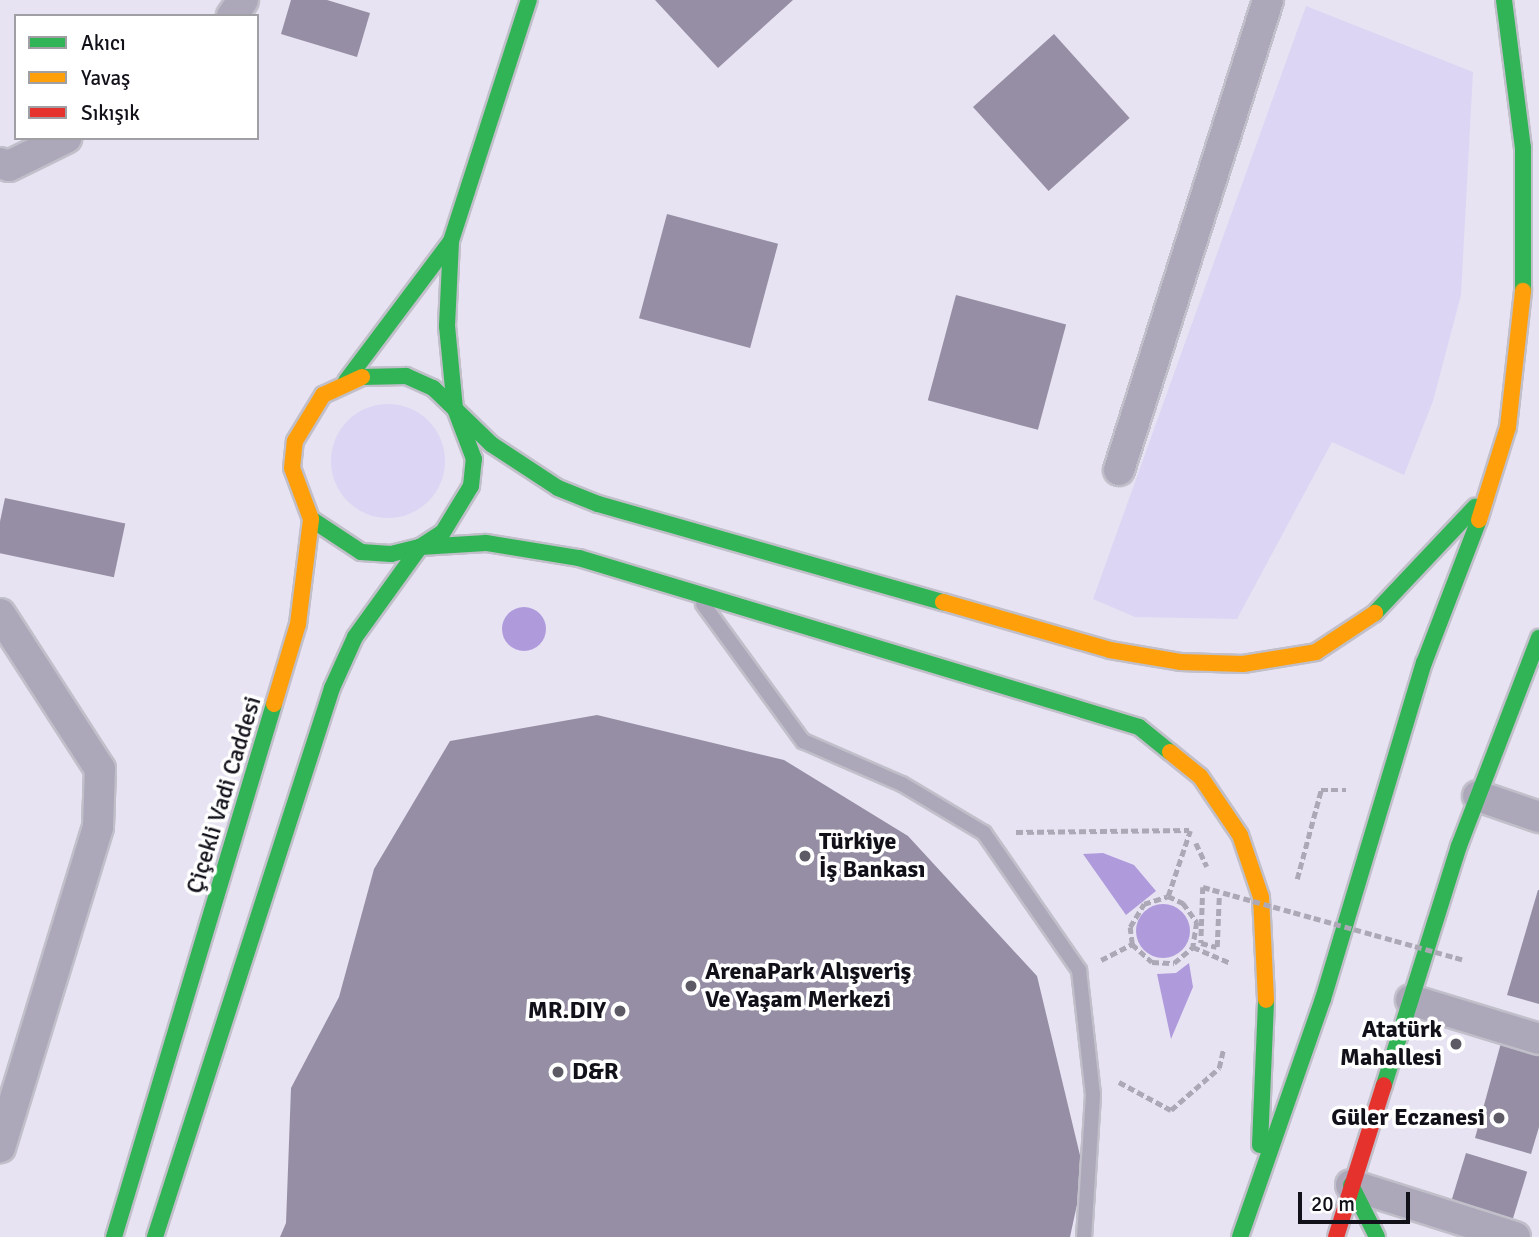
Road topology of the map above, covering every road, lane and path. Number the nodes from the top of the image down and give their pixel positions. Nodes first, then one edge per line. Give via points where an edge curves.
1 (529, 0) edge
2 (1268, 0) edge
3 (1504, 0) edge
4 (62, 140) edge
5 (0, 163) edge
6 (451, 241) junction
7 (346, 381) junction
8 (455, 409) junction
9 (1119, 470) dead end
10 (1490, 490) junction
11 (311, 519) junction
12 (420, 547) junction
13 (698, 597) junction
14 (0, 614) edge
15 (1539, 638) edge
16 (1321, 790) dead end
17 (1478, 796) junction
18 (1539, 817) edge
19 (984, 833) junction
20 (1296, 884) dead end
21 (1219, 892) dead end
22 (1168, 896) junction
23 (1292, 897) dead end
24 (1288, 911) junction
25 (1132, 944) junction
26 (1193, 947) junction
27 (1464, 960) dead end
28 (1240, 966) dead end
29 (1079, 970) junction
30 (1411, 1000) junction
31 (1539, 1040) edge
32 (1090, 1066) junction
33 (1219, 1068) dead end
34 (0, 1147) edge
35 (1260, 1166) junction
36 (1351, 1185) junction
37 (114, 1237) edge
38 (155, 1237) edge
39 (1084, 1237) edge
40 (1240, 1237) edge
41 (1336, 1237) edge
42 (1377, 1237) edge
43 (1515, 1237) edge

1 - 6 main road
2 - 9 street
3 - 10 main road via 1523,148 1523,295 1508,427
4 - 5 street via 9,166
6 - 7 main road, Çiçekli Vadi Caddesi
6 - 8 main road via 447,326
7 - 8 main road via 375,373 406,376 433,388
7 - 11 main road, Çiçekli Vadi Caddesi via 306,416 295,441 292,468
8 - 10 main road via 491,444 558,488 598,504 1110,650 1180,662 1243,664 1316,652 1387,605
8 - 12 main road via 474,459 471,486 443,532
10 - 35 main road via 1424,663 1323,999
11 - 12 main road via 334,539 361,552 391,554
11 - 37 main road, Çiçekli Vadi Caddesi via 295,636
12 - 13 main road via 536,548
12 - 38 main road via 355,637 332,688
13 - 19 lane via 803,741 902,784
13 - 35 main road via 1139,727 1200,776 1240,835 1261,897 1267,973 1259,1069
14 - 34 street via 100,769 98,827
15 - 17 main road
16 - 20 path
17 - 18 street
17 - 30 main road
19 - 22 path via 1190,830
19 - 29 lane
21 - 24 path, bridge via 1217,947 1200,943 1203,887
22 - 25 path via 1144,904 1129,928
22 - 26 path via 1183,903 1196,922
23 - 24 path
24 - 27 path, bridge
25 - 26 path via 1152,962 1174,963
25 - 29 path
26 - 28 path
29 - 32 lane
30 - 31 street
30 - 36 main road
32 - 33 path via 1171,1110
32 - 39 lane via 1089,1221
35 - 40 main road
36 - 41 main road
36 - 42 main road
36 - 43 street

